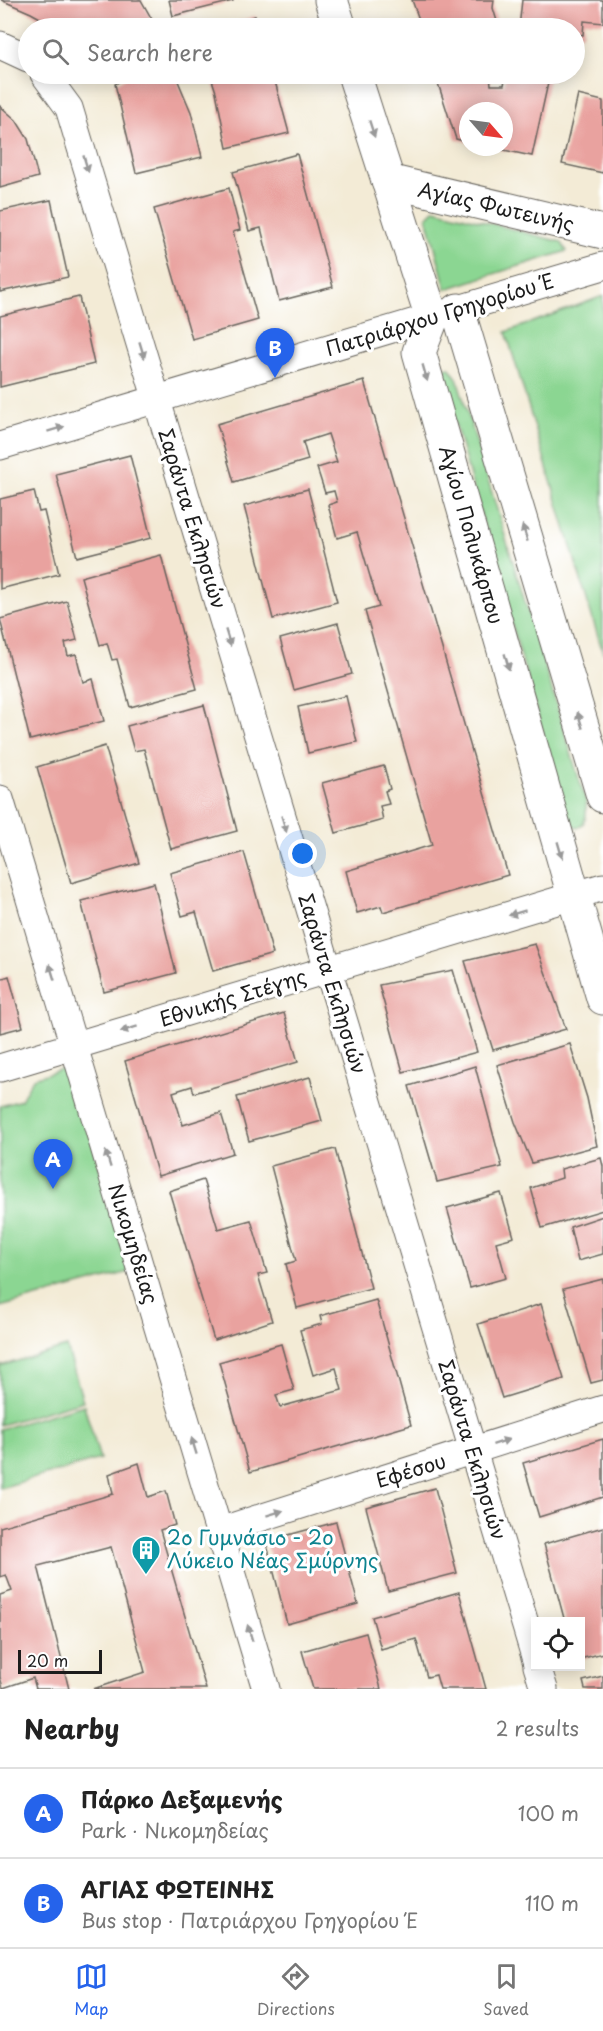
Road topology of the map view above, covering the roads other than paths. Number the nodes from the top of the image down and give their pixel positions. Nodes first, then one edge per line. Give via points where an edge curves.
1 (331, 0) edge
2 (337, 18) edge
3 (0, 45) edge
4 (18, 53) edge
5 (51, 84) edge
6 (357, 84) edge
7 (388, 181) junction
8 (603, 232) edge
9 (603, 266) edge
10 (445, 314) junction
11 (156, 399) junction
12 (0, 446) edge
13 (603, 796) edge
14 (0, 799) edge
15 (588, 891) edge
16 (328, 970) junction
17 (603, 998) edge
18 (74, 1046) junction
19 (0, 1068) edge
20 (603, 1409) edge
21 (473, 1452) junction
22 (219, 1531) junction
23 (531, 1643) edge
24 (539, 1671) edge
25 (266, 1689) edge
26 (544, 1689) edge

1 - 2 street
3 - 4 street
5 -> 11 street, Σαράντα Εκλησιών via 69,108
6 -> 7 street
7 - 8 street, Αγίας Φωτεινής
7 - 10 street
9 - 10 street, Πατριάρχου Γρηγορίου Ε΄
10 - 11 street, Πατριάρχου Γρηγορίου Ε΄
13 -> 10 street
10 -> 15 street, Αγίου Πολυκάρπου via 419,352
12 -> 11 street, Πατριάρχου Γρηγορίου Ε΄
11 -> 16 street, Σαράντα Εκλησιών
18 -> 14 street, Νικομηδείας
15 -> 16 street, Εθνικής Στέγης
15 - 17 street, Αγίου Πολυκάρπου
16 -> 18 street, Εθνικής Στέγης
16 - 21 street, Σαράντα Εκλησιών
18 - 19 street, Εθνικής Στέγης
22 -> 18 street, Νικομηδείας
21 -> 20 street, Εφέσου
22 -> 21 street, Εφέσου
21 - 23 street, Σαράντα Εκλησιών
25 -> 22 street, Νικομηδείας
24 - 26 street

